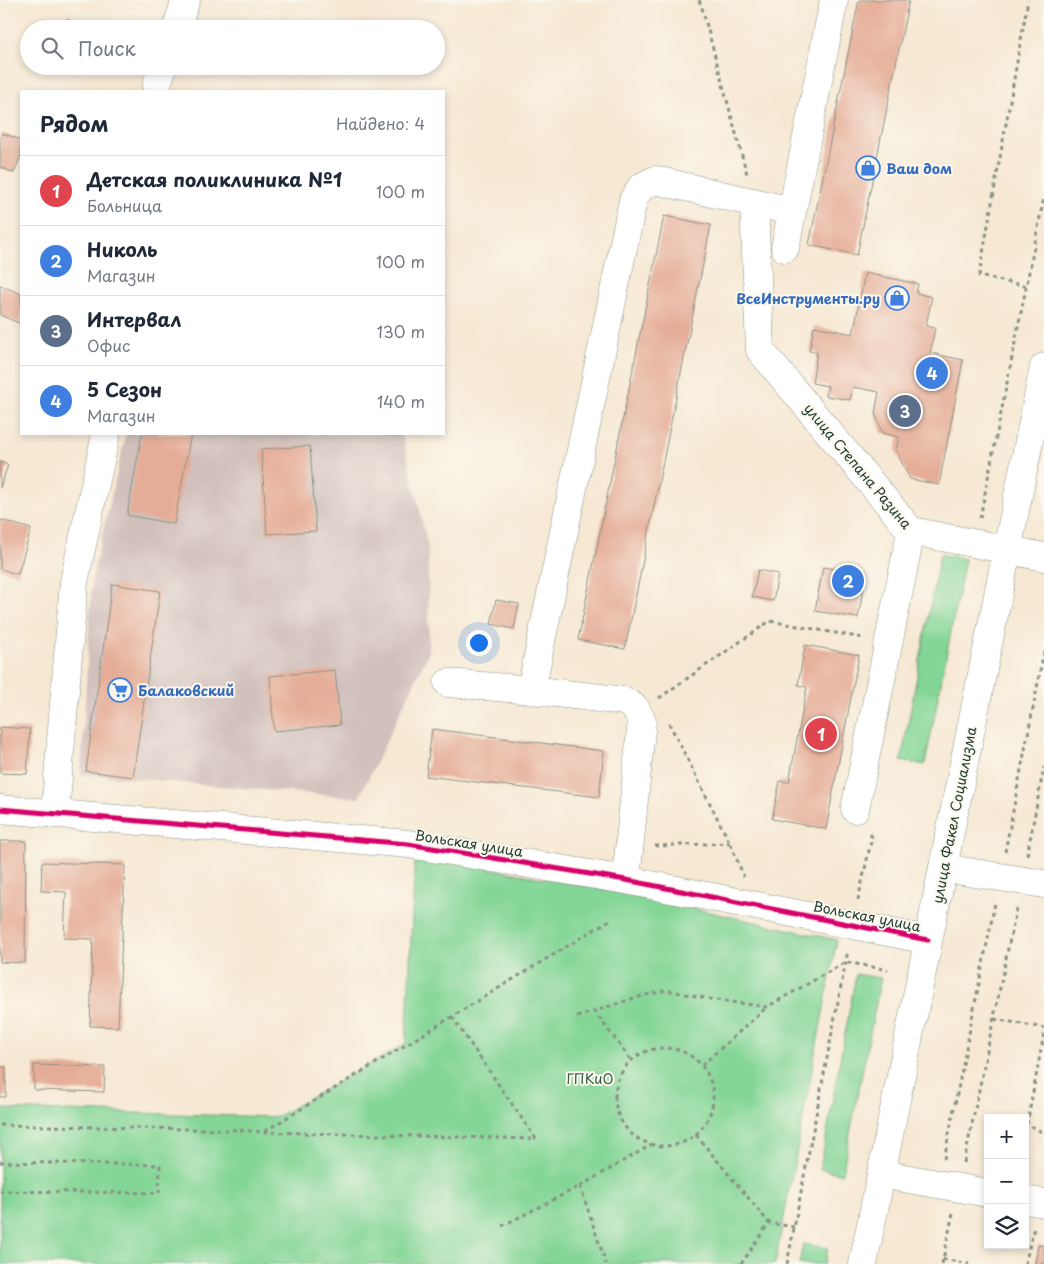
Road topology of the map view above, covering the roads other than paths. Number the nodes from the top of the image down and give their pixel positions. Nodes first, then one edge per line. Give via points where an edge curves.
1 (186, 0) edge
2 (834, 0) edge
3 (179, 20) edge
4 (160, 75) edge
5 (157, 90) edge
6 (754, 202) junction
7 (792, 211) junction
8 (785, 248) dead end
9 (1044, 367) edge
10 (106, 435) edge
11 (911, 531) junction
12 (1007, 550) junction
13 (1044, 557) edge
14 (448, 683) dead end
15 (531, 690) junction
16 (0, 809) edge
17 (855, 809) road end
18 (55, 814) junction
19 (943, 868) junction
20 (626, 880) junction
21 (1022, 880) edge
22 (928, 940) junction
23 (881, 1174) junction
24 (984, 1192) edge
25 (1029, 1201) edge
26 (1044, 1203) edge
27 (863, 1264) edge

1 - 3 street
2 - 7 street
4 - 5 street
6 - 7 street
6 - 11 street, улица Степана Разина via 760,350
6 - 15 street via 655,180 641,187 633,200
7 - 8 street
9 - 12 street, улица Факел Социализма
10 - 18 street via 74,582
11 - 12 street, улица Степана Разина
11 - 17 street
12 - 13 street, улица Степана Разина
12 - 19 street, улица Факел Социализма
14 - 15 street
15 - 20 street via 625,701 635,708 642,721
16 - 18 street, Вольская улица
18 - 20 street, Вольская улица via 408,844
19 - 21 street
19 - 22 street, улица Факел Социализма
20 - 22 street, Вольская улица
22 - 23 street, улица Факел Социализма
23 - 24 street
23 - 27 street, улица Факел Социализма
25 - 26 street

